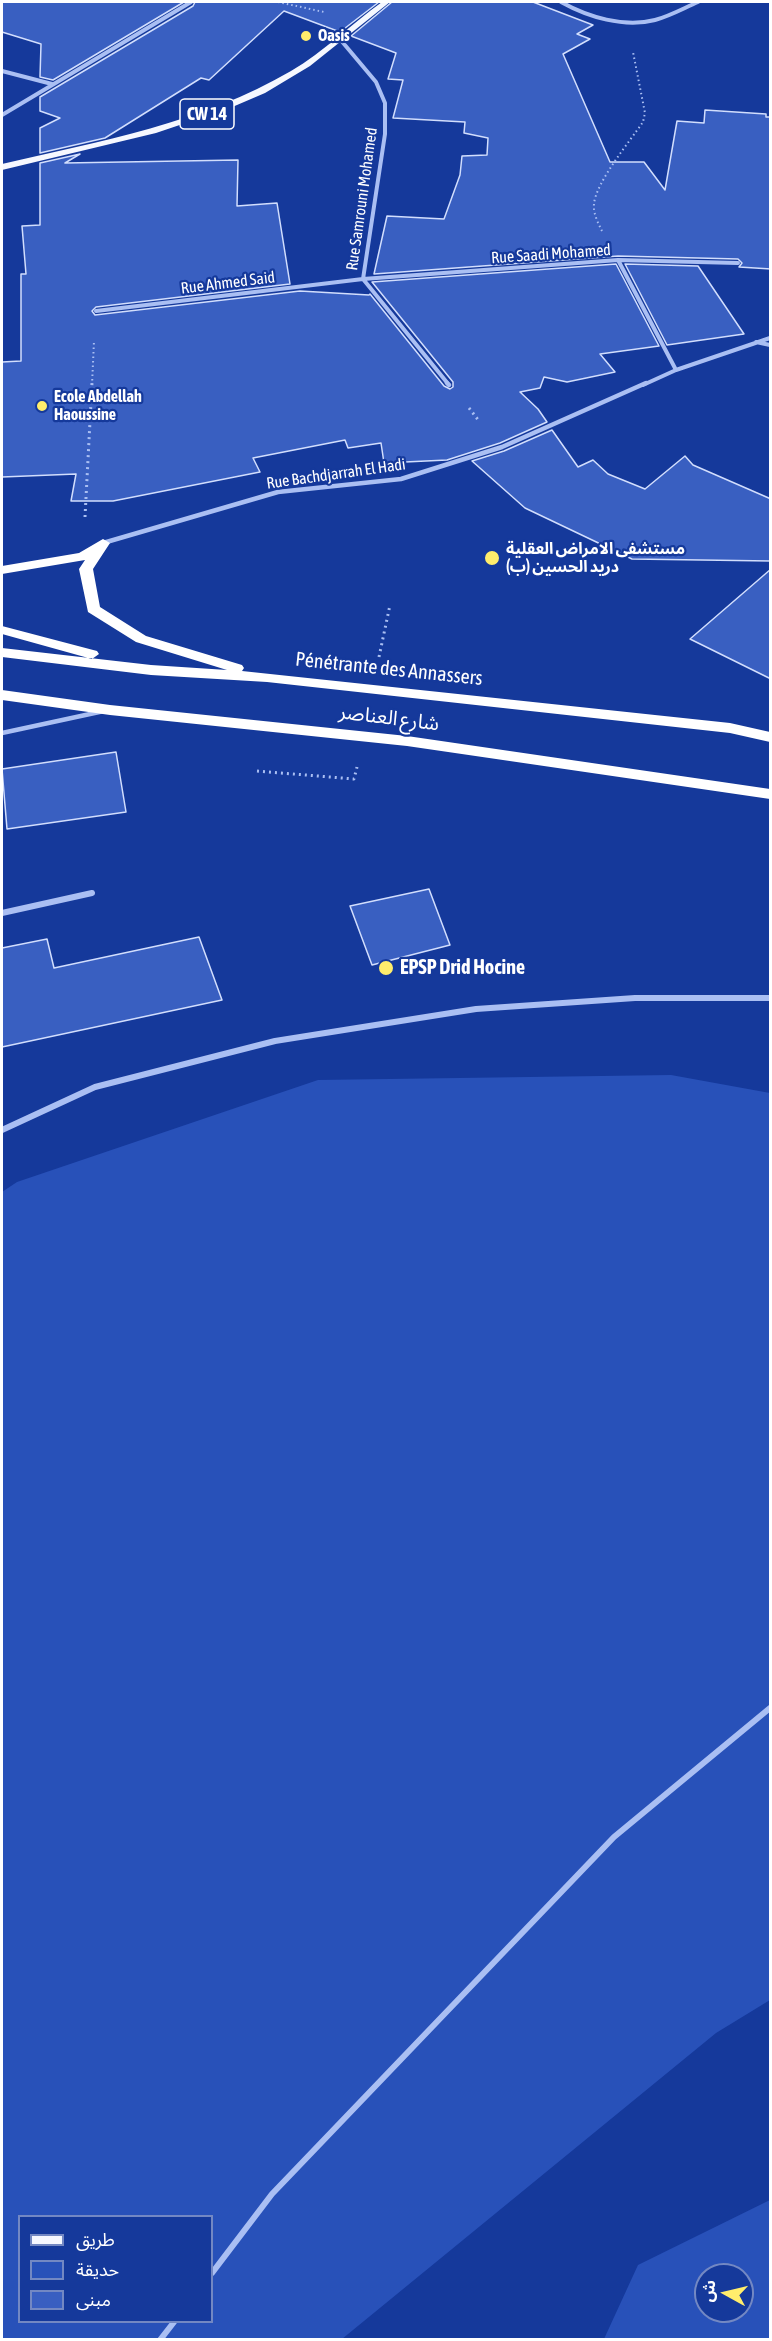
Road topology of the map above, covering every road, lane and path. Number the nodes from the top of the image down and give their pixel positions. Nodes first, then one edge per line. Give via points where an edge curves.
1 (191, 2) edge
2 (278, 2) edge
3 (386, 2) edge
4 (561, 2) edge
5 (698, 2) edge
6 (359, 20) junction
7 (626, 22) junction
8 (339, 38) junction
9 (2, 71) edge
10 (52, 84) junction
11 (2, 115) edge
12 (2, 167) edge
13 (618, 260) junction
14 (738, 263) dead end
15 (363, 279) junction
16 (96, 311) joint
17 (771, 338) edge
18 (756, 342) junction
19 (771, 345) edge
20 (676, 369) junction
21 (449, 385) joint
22 (502, 447) junction
23 (102, 543) junction
24 (83, 556) junction
25 (2, 570) edge
26 (2, 630) edge
27 (2, 653) edge
28 (151, 670) junction
29 (267, 677) junction
30 (2, 695) edge
31 (110, 710) junction
32 (2, 733) edge
33 (771, 737) edge
34 (257, 771) dead end
35 (354, 779) dead end
36 (771, 794) edge
37 (92, 893) dead end
38 (2, 913) edge
39 (771, 998) edge
40 (2, 1130) edge
41 (771, 1708) edge
42 (213, 2272) edge
43 (173, 2323) edge
44 (160, 2340) edge

1 - 10 street
2 - 6 path
3 - 6 main road, CW 14
4 - 7 street via 576,10
5 - 7 street via 652,21
6 - 8 main road, CW 14
7 - 13 path via 645,113 594,201 595,218
8 - 12 main road, CW 14 via 298,72 244,100 164,130
8 - 15 street, Rue Samrouni Mohamed via 376,82 385,103 385,134
9 - 10 street
10 - 11 street
13 - 14 street
13 - 15 street, Rue Saadi Mohamed
13 - 20 street, Rue Saadi Mohamed
15 - 16 street, Rue Ahmed Said
15 - 21 street, Rue Samrouni Mohamed
16 - 24 path
17 - 18 street, Rue Bachdjarrah El Hadi
18 - 19 street
18 - 20 street, Rue Bachdjarrah El Hadi
20 - 22 street, Rue Bachdjarrah El Hadi
21 - 22 path
22 - 23 street, Rue Bachdjarrah El Hadi via 401,479 278,492
23 - 24 highway
23 - 29 highway via 86,569 93,609 141,639
24 - 25 highway
26 - 28 highway
27 - 28 highway, Pénétrante des Annassers
28 - 29 highway, Pénétrante des Annassers
29 - 33 highway, Pénétrante des Annassers via 730,728
30 - 31 highway, شارع العناصر
31 - 32 street
31 - 36 highway, شارع العناصر via 407,741
34 - 35 path
37 - 38 street
39 - 40 street via 635,998 476,1009 274,1041 94,1087
41 - 42 lane via 614,1837 272,2194
43 - 44 lane

